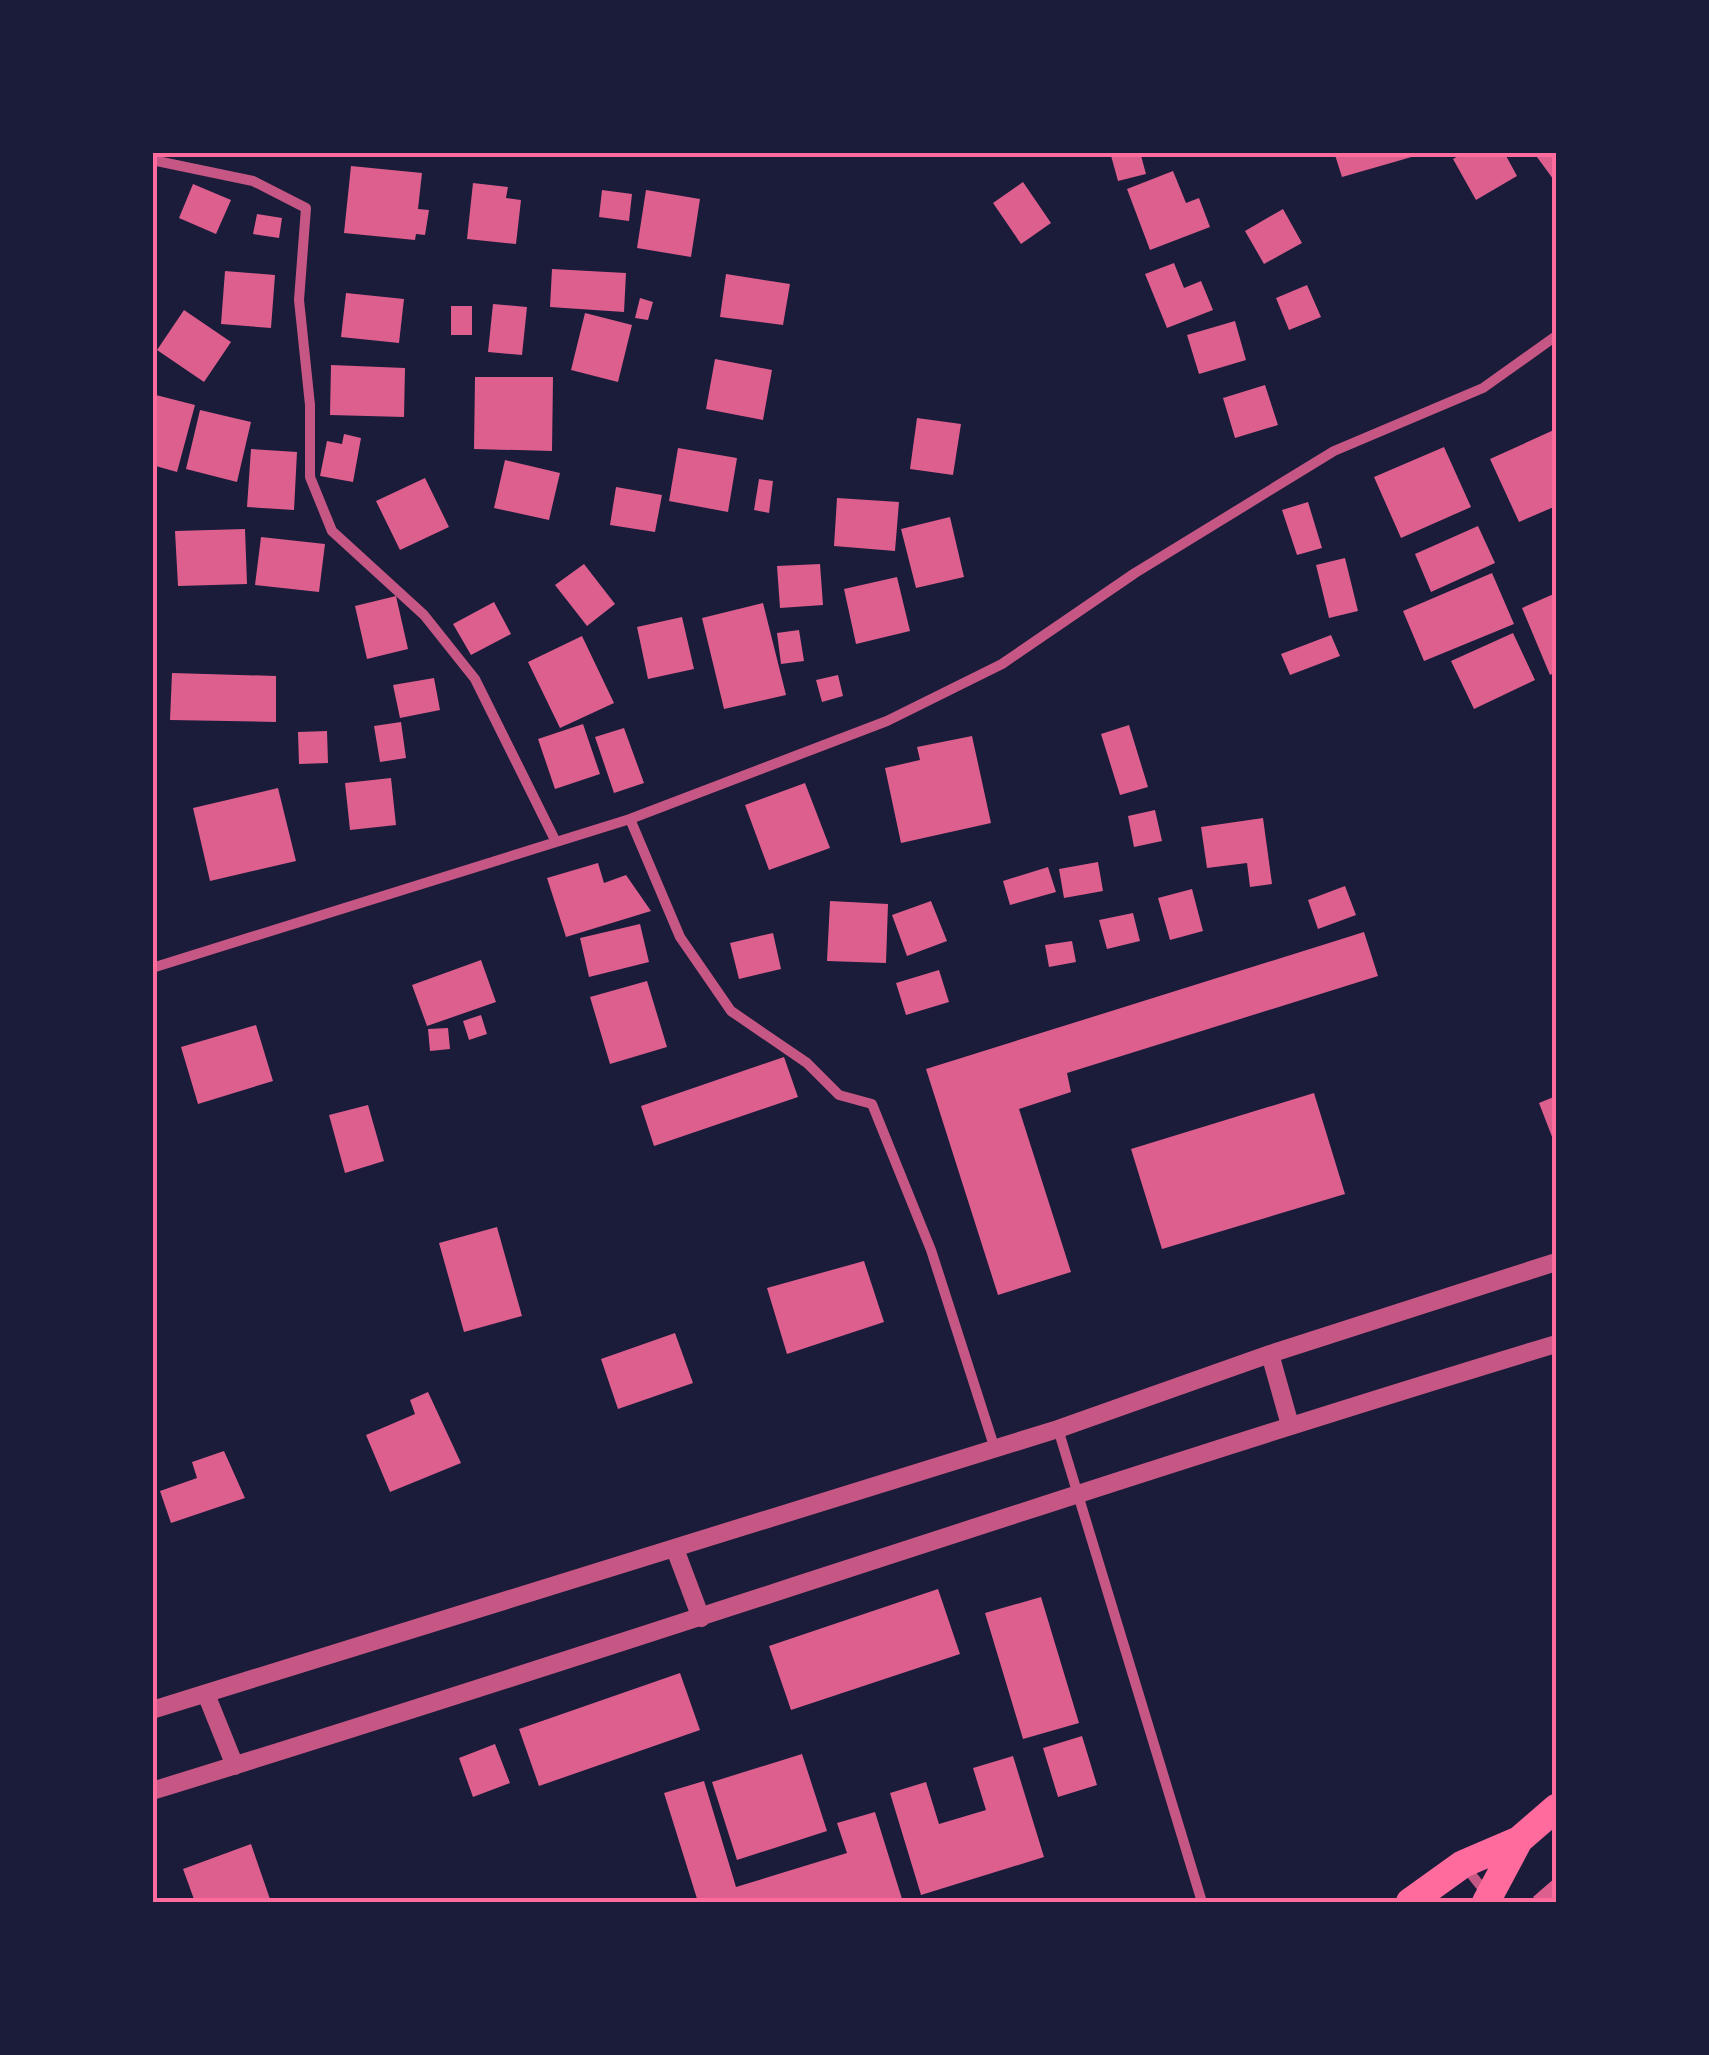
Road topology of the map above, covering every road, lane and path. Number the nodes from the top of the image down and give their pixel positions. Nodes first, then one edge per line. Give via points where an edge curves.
1 (152, 160) edge
2 (1556, 336) edge
3 (630, 820) junction
4 (556, 842) junction
5 (152, 968) edge
6 (1556, 1262) edge
7 (1556, 1344) edge
8 (1270, 1354) junction
9 (1290, 1424) junction
10 (1058, 1429) junction
11 (994, 1446) junction
12 (1076, 1498) junction
13 (676, 1549) junction
14 (701, 1618) junction
15 (206, 1694) junction
16 (152, 1710) edge
17 (235, 1766) junction
18 (152, 1791) edge
19 (1556, 1808) edge
20 (1519, 1840) junction
21 (1463, 1864) junction
22 (1490, 1901) edge
23 (1202, 1902) edge
24 (1410, 1902) edge

1 - 4 street via 253,181 306,208 299,300 310,477 332,531 424,615 475,679
2 - 3 street via 1483,388 1334,452 1135,572 1002,664 888,721
3 - 4 street
3 - 11 street via 680,937 731,1011 807,1063 839,1095 872,1104 930,1250
4 - 5 street
6 - 8 street
7 - 9 street
8 - 9 street
8 - 10 street
9 - 12 street
10 - 11 street
10 - 12 street
11 - 13 street
12 - 14 street
12 - 23 street
13 - 14 street
13 - 15 street
14 - 17 street
15 - 16 street
15 - 17 street
17 - 18 street
19 - 20 highway
20 - 21 highway
20 - 22 highway
21 - 22 street
21 - 24 highway

